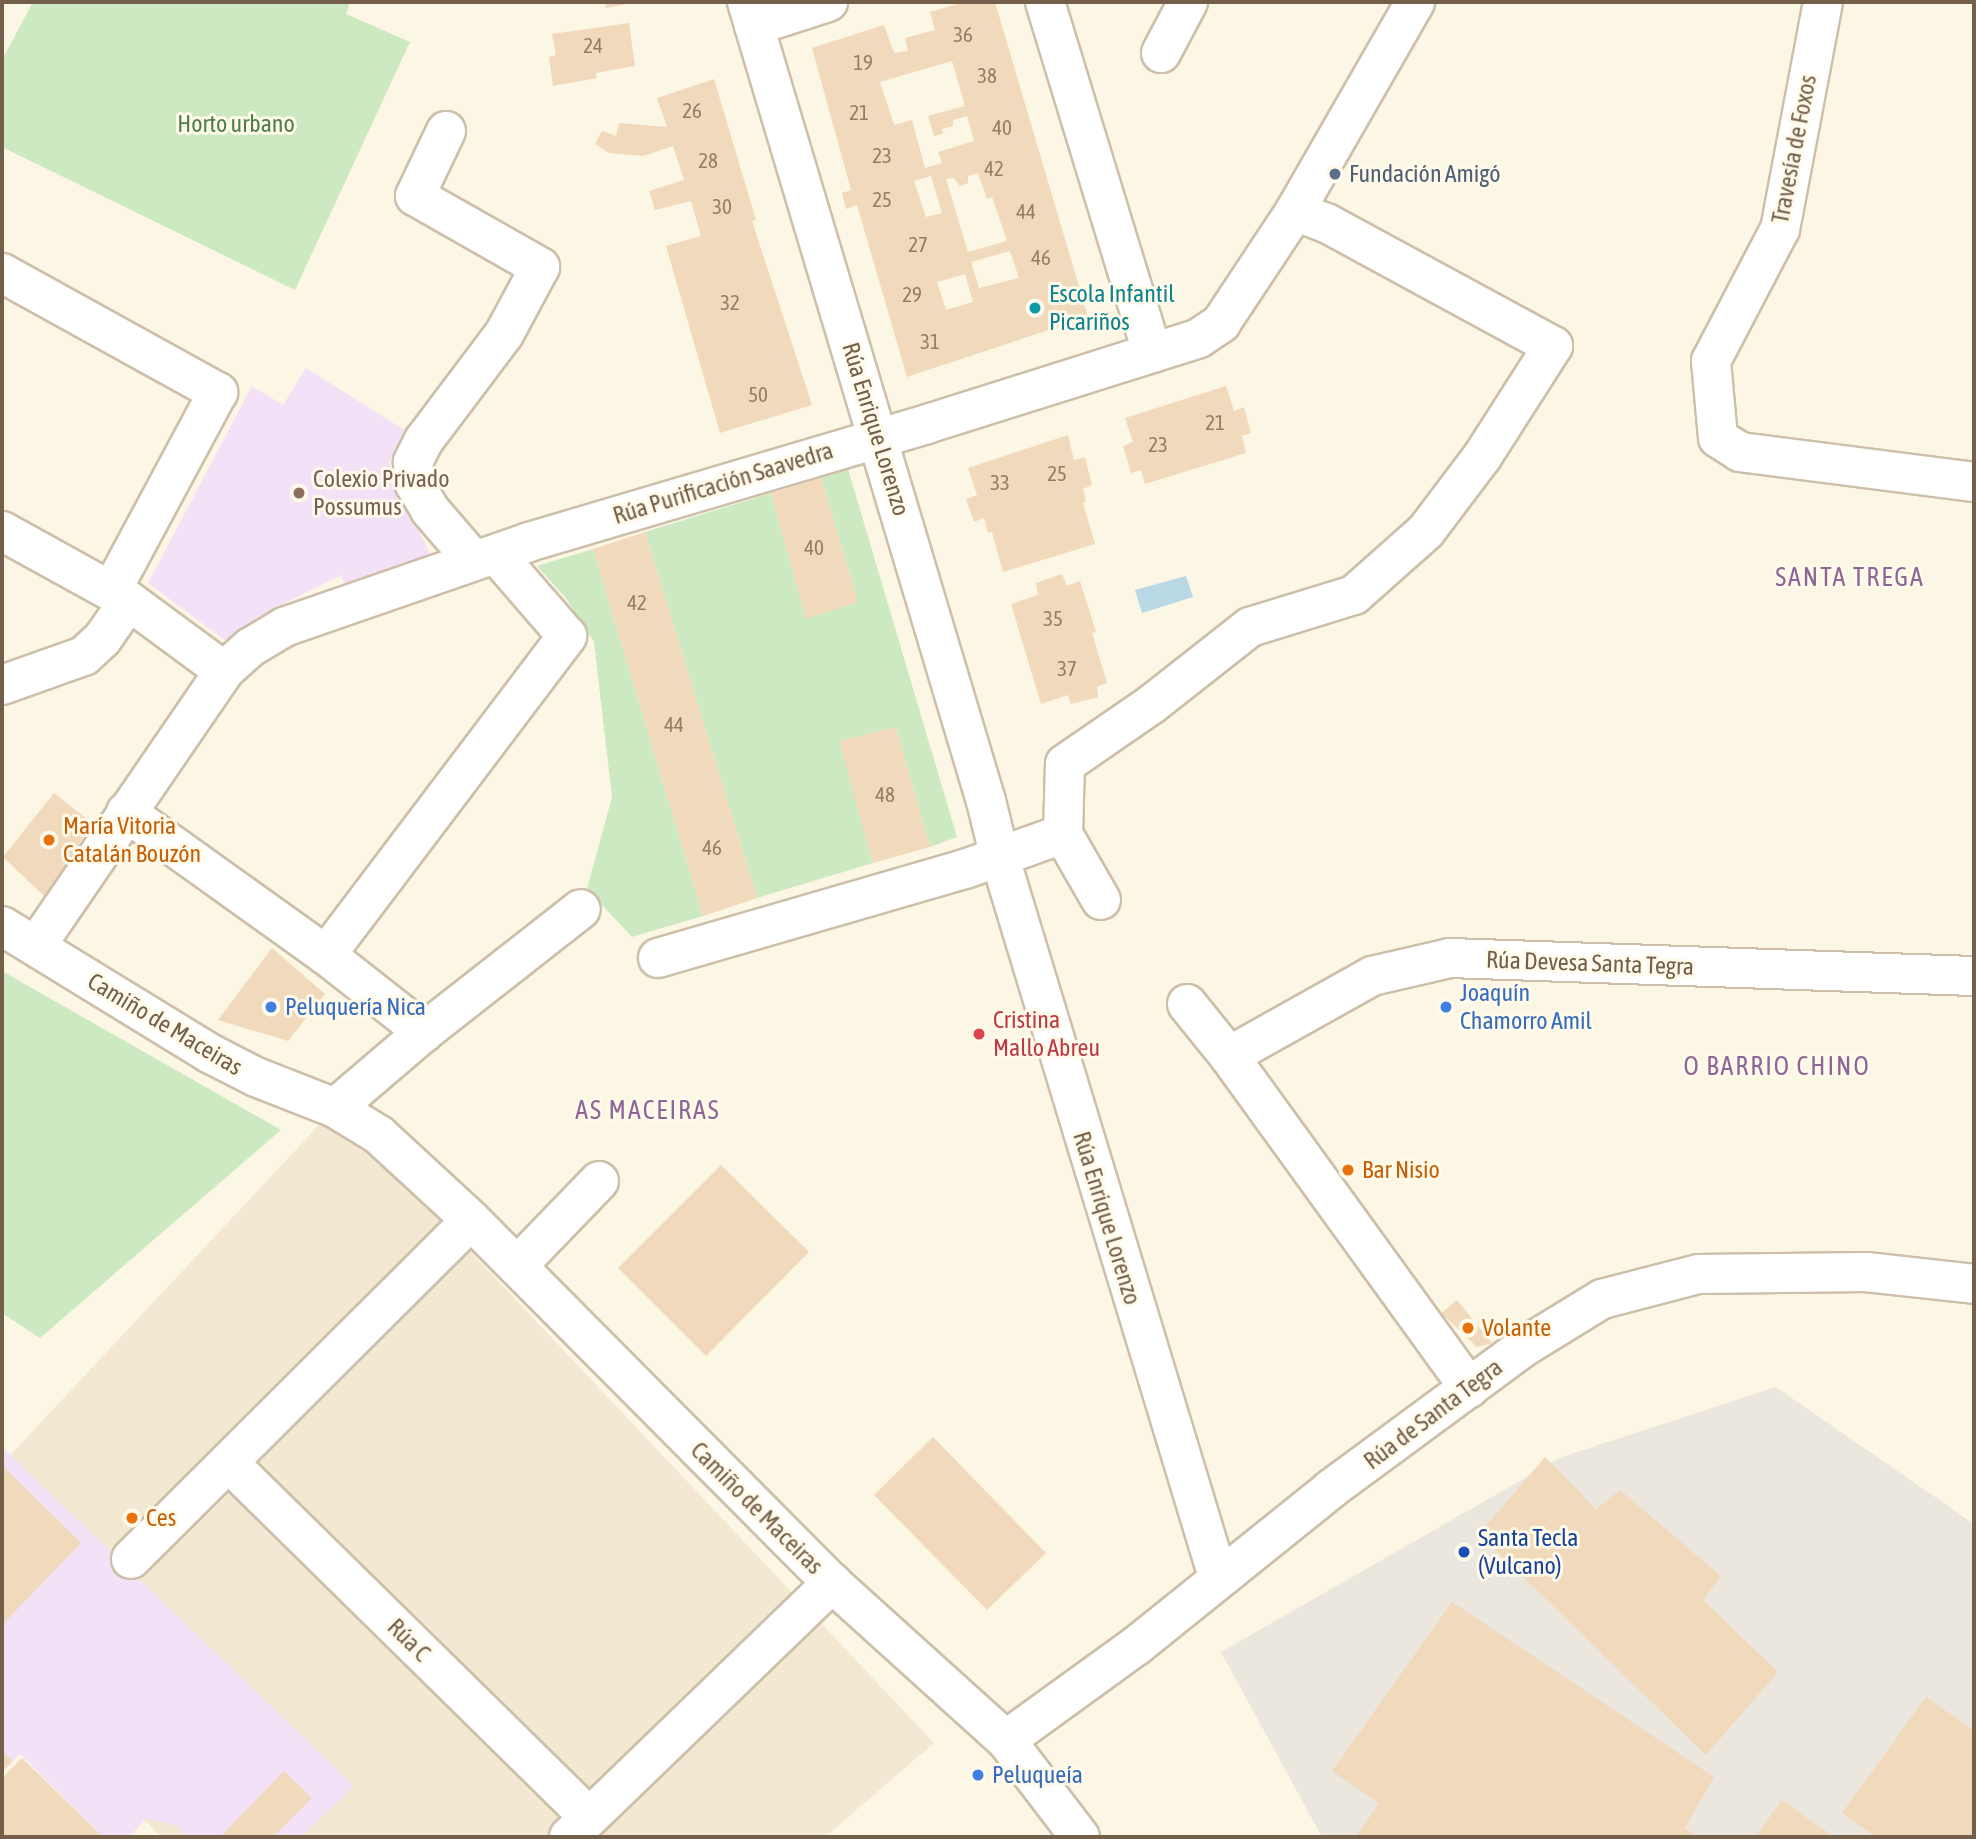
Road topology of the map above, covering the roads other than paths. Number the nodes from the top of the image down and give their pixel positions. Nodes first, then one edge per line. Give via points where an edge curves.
1 (828, 2) edge
2 (1045, 2) edge
3 (1188, 2) edge
4 (1416, 2) edge
5 (1823, 2) edge
6 (750, 14) edge
7 (1161, 53) dead end
8 (446, 131) dead end
9 (1295, 211) junction
10 (2, 273) edge
11 (1152, 353) junction
12 (878, 438) junction
13 (1974, 482) edge
14 (2, 531) edge
15 (485, 557) junction
16 (121, 595) junction
17 (224, 671) junction
18 (2, 685) edge
19 (126, 812) junction
20 (1063, 834) junction
21 (1000, 858) junction
22 (1101, 900) dead end
23 (581, 909) dead end
24 (2, 926) edge
25 (36, 946) junction
26 (326, 954) junction
27 (658, 958) dead end
28 (1974, 976) edge
29 (1187, 1004) dead end
30 (424, 1032) junction
31 (1229, 1056) junction
32 (335, 1108) junction
33 (599, 1181) dead end
34 (471, 1220) junction
35 (517, 1266) junction
36 (1974, 1284) edge
37 (1469, 1388) junction
38 (229, 1463) junction
39 (131, 1559) dead end
40 (1218, 1577) junction
41 (832, 1583) junction
42 (1006, 1740) junction
43 (579, 1827) edge
44 (1080, 1837) edge

1 - 6 street
2 - 11 street
3 - 7 street
4 - 9 street, Rúa Purificación Saavedra
5 - 13 street, Travesía de Foxos via 1780,229 1711,361 1718,438 1740,452
6 - 12 street, Rúa Enrique Lorenzo
8 - 15 street via 415,196 540,267 504,334 424,440 412,463 414,484 430,510
9 - 11 street, Rúa Purificación Saavedra via 1221,323 1199,338
9 - 20 street via 1326,223 1553,346 1482,457 1426,531 1354,595 1250,627 1066,764
10 - 16 street via 218,392
11 - 12 street, Rúa Purificación Saavedra
12 - 15 street, Rúa Purificación Saavedra
12 - 21 street, Rúa Enrique Lorenzo
14 - 16 street
15 - 17 street, Rúa Purificación Saavedra via 284,626
15 - 26 street via 567,636
16 - 17 street
16 - 18 street via 103,638 84,656
17 - 19 street, Rúa Purificación Saavedra
19 - 25 street, Rúa Purificación Saavedra
19 - 26 street
20 - 21 street
20 - 22 street
21 - 27 street
21 - 40 street, Rúa Enrique Lorenzo
23 - 30 street
24 - 25 street, Camiño de Maceiras
25 - 32 street, Camiño de Maceiras via 209,1053
26 - 30 street
28 - 31 street, Rúa Devesa Santa Tegra via 1450,958 1372,976
29 - 31 street
30 - 32 street
31 - 37 street
32 - 34 street, Camiño de Maceiras via 379,1135
33 - 35 street
34 - 35 street, Camiño de Maceiras
34 - 38 street
35 - 41 street, Camiño de Maceiras
36 - 37 street, Rúa de Santa Tegra via 1866,1272 1699,1274 1602,1299 1522,1348
37 - 40 street, Rúa de Santa Tegra
38 - 39 street
38 - 43 street, Rúa C
40 - 42 street, Rúa de Santa Tegra via 1136,1646
41 - 42 street, Camiño de Maceiras
41 - 43 street
42 - 44 street, Camiño de Maceiras

